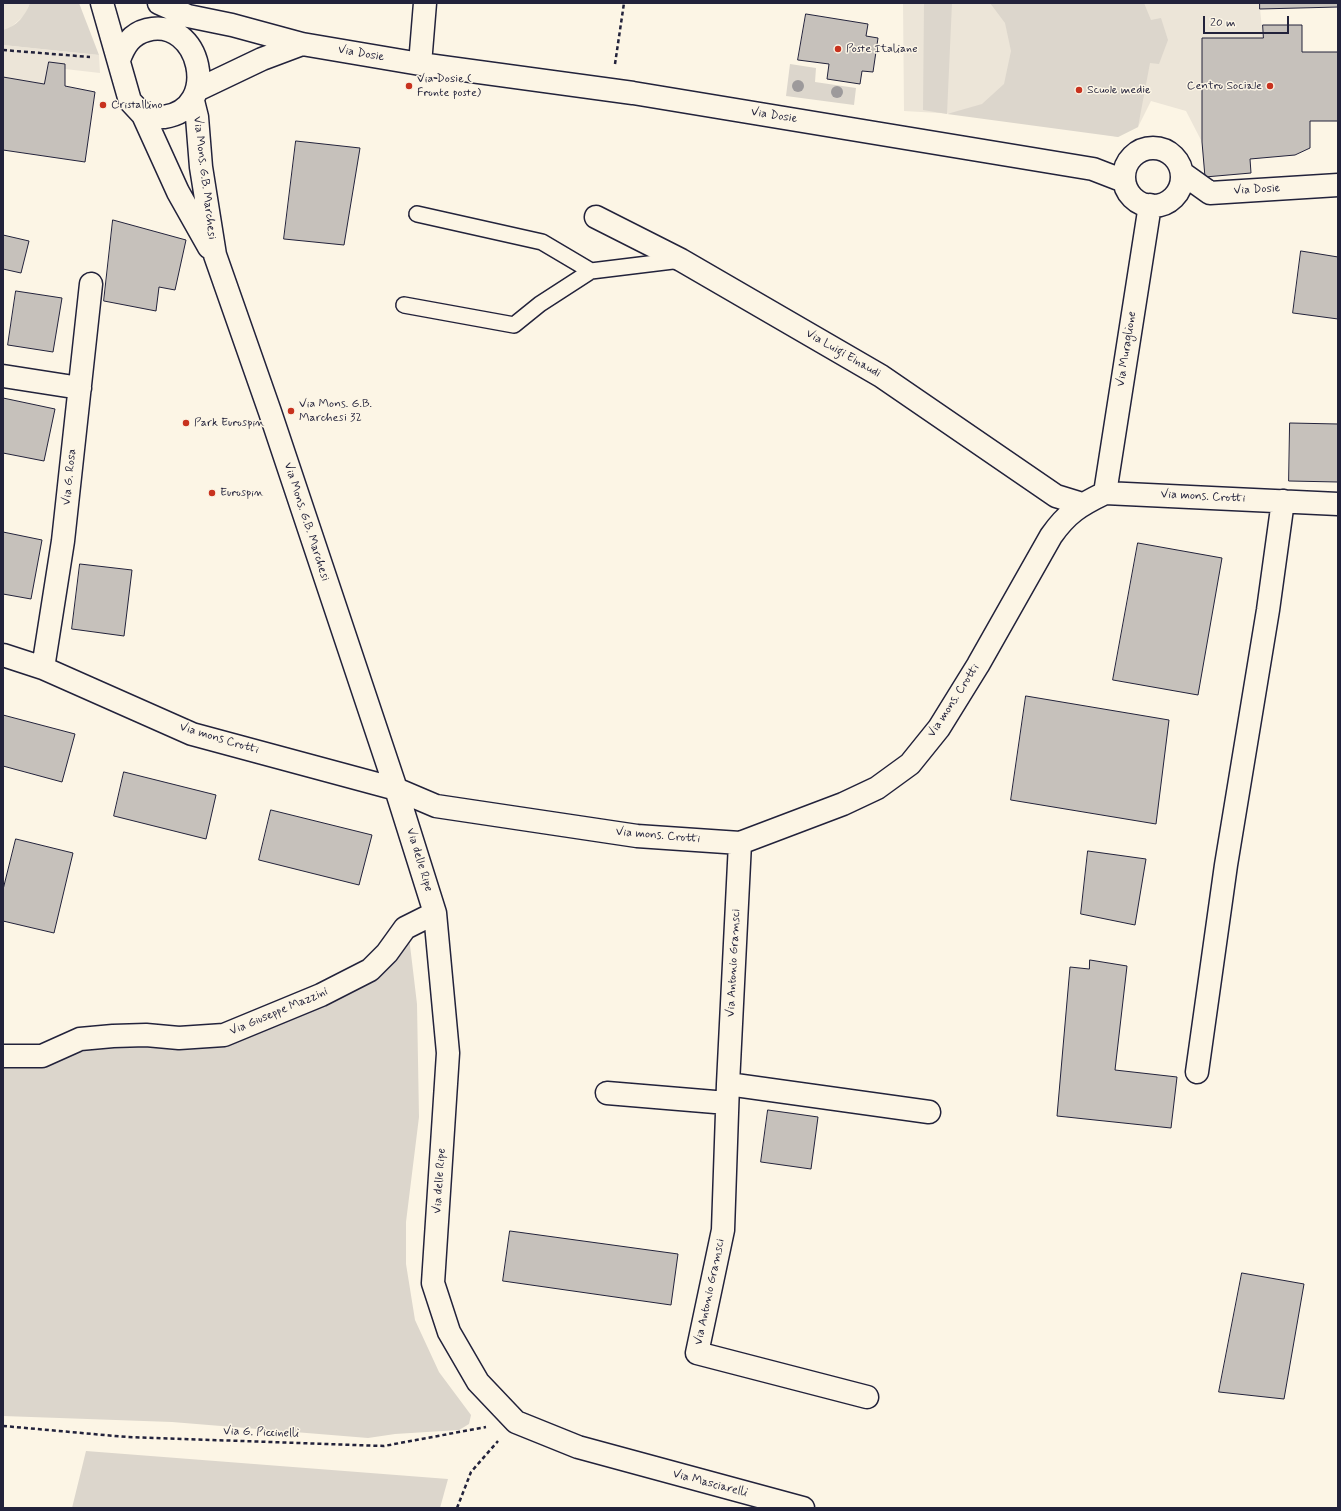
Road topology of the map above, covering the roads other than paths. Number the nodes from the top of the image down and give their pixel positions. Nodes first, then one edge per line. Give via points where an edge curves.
1 (102, 3) edge
2 (159, 3) edge
3 (425, 3) edge
4 (182, 24) junction
5 (302, 44) junction
6 (119, 60) junction
7 (420, 64) junction
8 (195, 95) junction
9 (143, 115) junction
10 (1182, 173) junction
11 (1124, 181) junction
12 (1338, 185) edge
13 (1150, 205) junction
14 (417, 214) dead end
15 (596, 217) dead end
16 (215, 255) junction
17 (681, 260) junction
18 (591, 271) junction
19 (91, 284) dead end
20 (404, 305) dead end
21 (3, 376) edge
22 (80, 388) junction
23 (1105, 493) junction
24 (1283, 500) junction
25 (1082, 504) junction
26 (1338, 504) edge
27 (3, 656) edge
28 (43, 668) junction
29 (396, 789) junction
30 (740, 843) junction
31 (435, 913) junction
32 (3, 1056) edge
33 (1197, 1072) dead end
34 (607, 1094) dead end
35 (728, 1094) junction
36 (929, 1112) dead end
37 (867, 1397) dead end
38 (640, 1465) joint
39 (802, 1508) edge

1 - 6 street, Via Mons. G.B. Marchesi
2 - 4 street
3 - 7 street
4 - 5 street, Via Dosie via 232,25
4 - 6 street via 141,31 130,39
4 - 8 street, Via Mons. G.B. Marchesi via 200,75
5 - 7 street, Via Dosie
5 - 8 street via 262,59
6 - 9 street, Via Mons. G.B. Marchesi via 130,101
7 - 11 street, Via Dosie via 641,94 1093,169
8 - 9 street, Via Mons. G.B. Marchesi via 186,109 164,117
8 - 16 street, Via Mons. G.B. Marchesi via 201,167
9 - 16 street, Via Mons. G.B. Marchesi via 178,192
10 - 11 street via 1179,164 1169,153 1155,148 1145,149 1129,161
10 - 12 street, Via Dosie via 1210,193
10 - 13 street via 1182,184 1172,199 1161,205
11 - 13 street via 1131,196 1142,204
13 - 23 street, Via Muraglione
14 - 18 lane via 542,242
15 - 17 street, Via Luigi Einaudi
16 - 29 street, Via Mons. G.B. Marchesi
17 - 18 lane
17 - 25 street, Via Luigi Einaudi via 881,376 1056,496
18 - 20 lane via 540,304 514,325
19 - 22 street, Via G. Rosa
21 - 22 street
22 - 28 street, Via G. Rosa via 63,541
23 - 24 street, Via mons. Crotti
23 - 25 street, Via mons. Crotti
24 - 26 street, Via mons. Crotti
24 - 33 street via 1268,610 1226,865
25 - 30 street, Via mons. Crotti via 1063,519 939,728 910,764 877,788 843,804
27 - 28 street, Via mons Crotti
28 - 29 street, Via mons Crotti via 192,734
29 - 30 street, Via mons. Crotti via 436,806 637,836
29 - 31 street, Via delle Ripe
30 - 35 street, Via Antonio Gramsci
31 - 32 street, Via Giuseppe Mazzini via 405,928 387,953 370,970 321,995 224,1035 179,1038 146,1035 80,1039 42,1056
31 - 38 street, Via delle Ripe via 448,1053 433,1283 449,1332 478,1382 516,1422 578,1448
34 - 35 street
35 - 36 street
35 - 37 street, Via Antonio Gramsci via 723,1230 697,1353
38 - 39 street, Via Masciarelli

